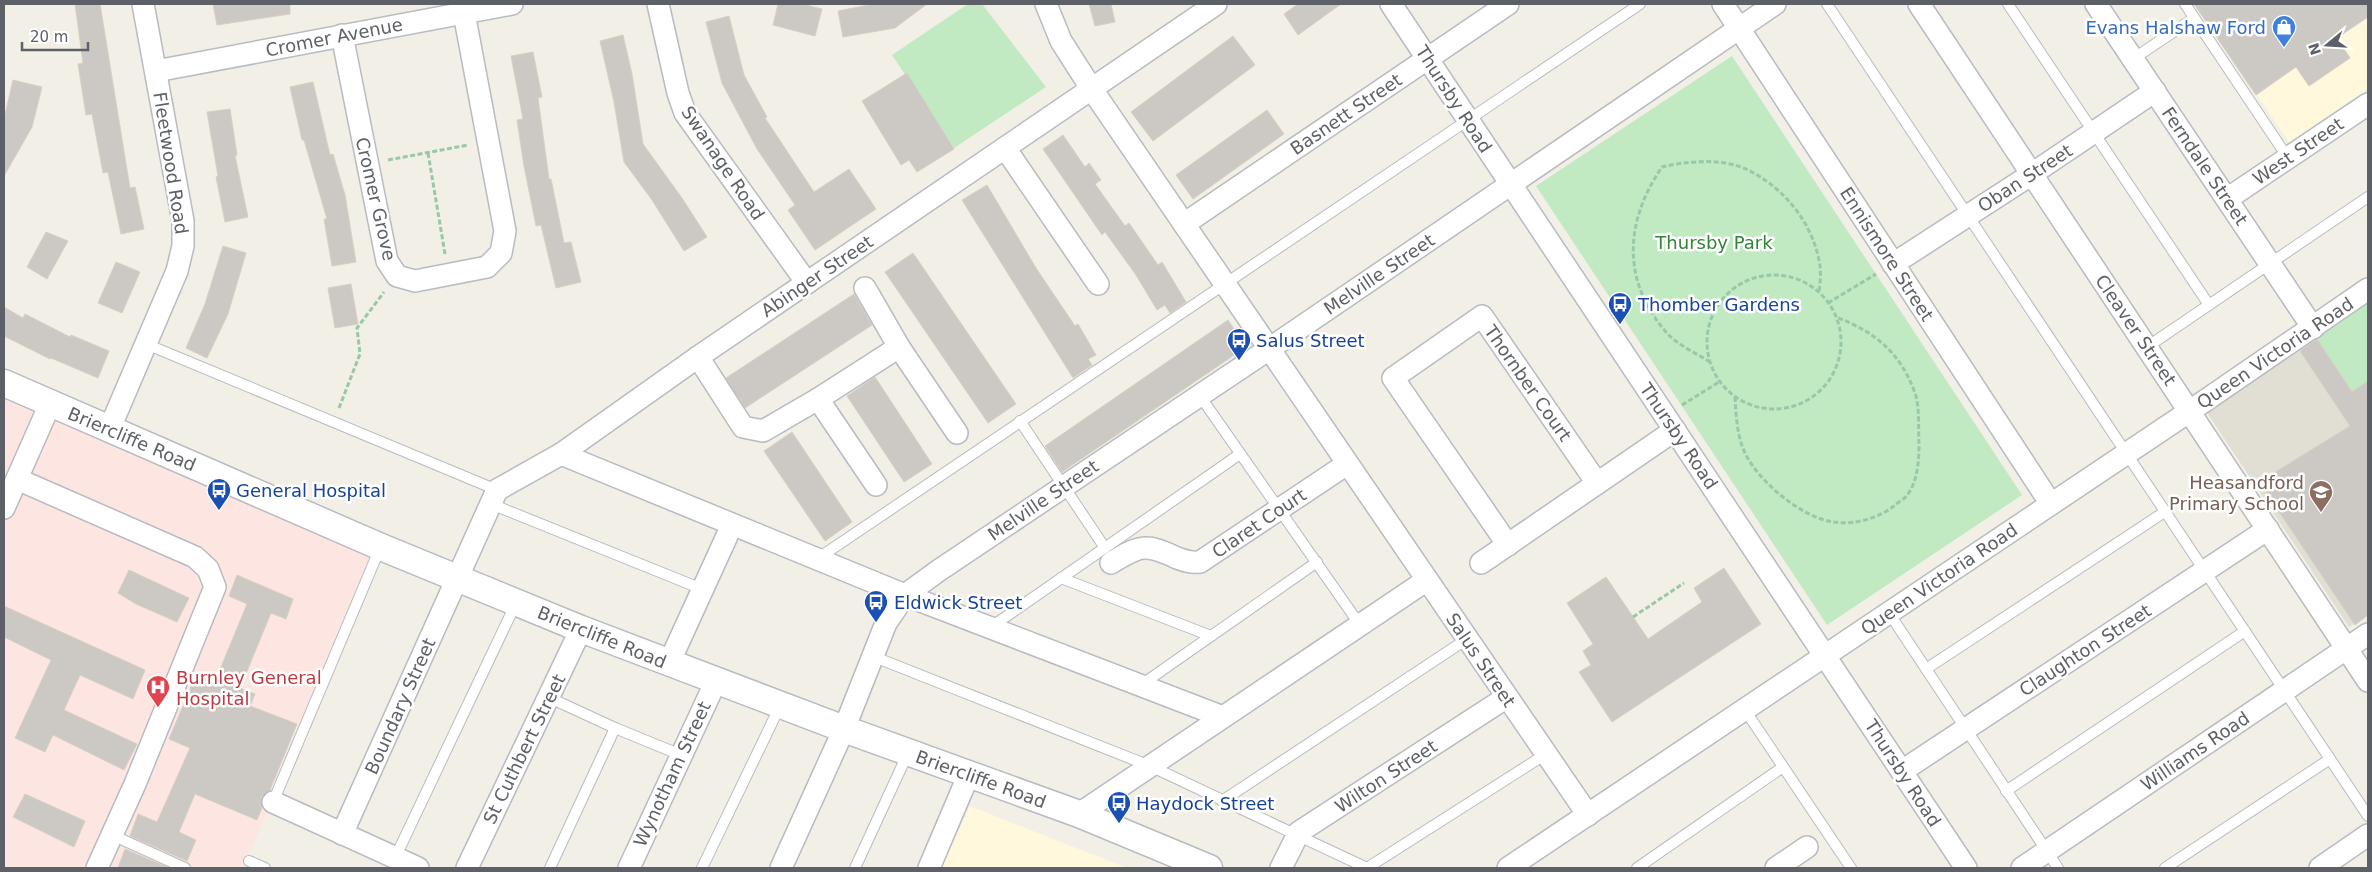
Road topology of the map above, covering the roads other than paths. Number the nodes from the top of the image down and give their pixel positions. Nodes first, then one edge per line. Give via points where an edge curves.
1 (143, 4) edge
2 (512, 4) edge
3 (658, 4) edge
4 (1046, 4) edge
5 (1216, 4) edge
6 (1391, 4) edge
7 (1508, 4) edge
8 (1640, 4) edge
9 (1723, 4) edge
10 (1775, 4) edge
11 (1827, 4) edge
12 (1919, 4) edge
13 (2008, 4) edge
14 (2096, 4) edge
15 (2185, 4) edge
16 (464, 13) junction
17 (2194, 18) junction
18 (1740, 28) junction
19 (342, 36) junction
20 (1428, 58) junction
21 (2133, 59) junction
22 (156, 71) junction
23 (1091, 88) junction
24 (2155, 91) junction
25 (2366, 109) edge
26 (1468, 119) junction
27 (2093, 133) junction
28 (1005, 148) junction
29 (2288, 158) junction
30 (2032, 174) junction
31 (1510, 185) junction
32 (2368, 197) edge
33 (2227, 199) junction
34 (1968, 216) junction
35 (1184, 224) junction
36 (2271, 263) junction
37 (1885, 269) junction
38 (806, 283) junction
39 (1224, 283) junction
40 (1098, 284) dead end
41 (864, 288) dead end
42 (2368, 289) edge
43 (2209, 305) junction
44 (2314, 328) junction
45 (146, 344) junction
46 (899, 347) junction
47 (2147, 347) junction
48 (1269, 349) junction
49 (698, 357) junction
50 (4, 383) edge
51 (1200, 396) junction
52 (818, 399) junction
53 (50, 404) junction
54 (2190, 411) junction
55 (1020, 421) junction
56 (1670, 423) junction
57 (109, 430) junction
58 (957, 433) dead end
59 (561, 454) junction
60 (1240, 454) junction
61 (2127, 454) junction
62 (1347, 464) junction
63 (14, 472) edge
64 (876, 484) dead end
65 (1597, 484) junction
66 (1063, 487) junction
67 (494, 497) junction
68 (2051, 504) junction
69 (4, 508) edge
70 (1280, 510) junction
71 (2166, 511) junction
72 (732, 525) junction
73 (2268, 529) junction
74 (1508, 545) junction
75 (381, 547) junction
76 (1108, 555) junction
77 (816, 559) junction
78 (1316, 562) junction
79 (1481, 563) dead end
80 (2205, 570) junction
81 (458, 578) junction
82 (1061, 578) junction
83 (1427, 580) junction
84 (702, 589) junction
85 (905, 595) junction
86 (517, 602) junction
87 (1889, 613) junction
88 (1360, 625) junction
89 (990, 628) junction
90 (581, 629) junction
91 (2245, 631) junction
92 (2368, 634) edge
93 (1211, 636) junction
94 (1467, 639) junction
95 (2346, 648) junction
96 (872, 656) junction
97 (1825, 656) junction
98 (669, 663) junction
99 (1926, 669) junction
100 (716, 681) junction
101 (2368, 681) edge
102 (1141, 686) junction
103 (2284, 690) junction
104 (1507, 697) junction
105 (550, 698) junction
106 (781, 705) junction
107 (1745, 710) junction
108 (1223, 717) junction
109 (615, 728) junction
110 (844, 729) junction
111 (1965, 729) junction
112 (908, 752) junction
113 (1546, 754) junction
114 (681, 755) junction
115 (2330, 759) junction
116 (1150, 766) junction
117 (1784, 768) junction
118 (1902, 770) junction
119 (969, 774) junction
120 (2006, 791) junction
121 (1222, 800) junction
122 (272, 802) joint
123 (1079, 814) junction
124 (1588, 815) junction
125 (2368, 816) edge
126 (342, 834) junction
127 (112, 835) junction
128 (2368, 835) edge
129 (1297, 837) junction
130 (1807, 847) dead end
131 (395, 858) junction
132 (2053, 860) edge
133 (249, 861) dead end
134 (97, 868) edge
135 (184, 868) edge
136 (265, 868) edge
137 (418, 868) edge
138 (467, 868) edge
139 (550, 868) edge
140 (628, 868) edge
141 (702, 868) edge
142 (781, 868) edge
143 (854, 868) edge
144 (929, 868) edge
145 (1209, 868) edge
146 (1281, 868) edge
147 (1367, 868) edge
148 (1508, 868) edge
149 (1637, 868) edge
150 (1776, 868) edge
151 (1851, 868) edge
152 (1966, 868) edge
153 (2022, 868) edge
154 (2165, 868) edge
155 (2320, 868) edge

1 - 22 street, Fleetwood Road
2 - 16 street, Cromer Avenue
3 - 38 street, Swanage Road via 685,113
4 - 23 street, Salus Street via 1061,41
5 - 23 street, Abinger Street
6 - 20 street, Thursby Road
7 - 20 street, Basnett Street
8 - 26 lane
9 - 18 street, Ennismore Street
10 - 18 street, Melville Street
11 - 34 lane
12 - 30 street, Cleaver Street
13 - 27 lane
14 - 21 street, Ferndale Street
15 - 17 lane
16 - 19 street, Cromer Avenue
16 - 19 street, Cromer Grove via 505,231 501,253 488,267 449,275 415,281 397,276 387,261
17 - 21 lane
17 - 29 lane
18 - 31 street, Melville Street
18 - 37 street, Ennismore Street
19 - 22 street, Cromer Avenue
20 - 26 street, Thursby Road
20 - 35 street, Basnett Street
21 - 24 street, Ferndale Street
22 - 45 street, Fleetwood Road via 183,221 183,246 178,271
23 - 28 street, Abinger Street
23 - 35 street, Salus Street
24 - 27 street, Oban Street
24 - 33 street, Ferndale Street
25 - 29 street, West Street
26 - 31 street, Thursby Road
26 - 39 lane
27 - 30 street, Oban Street
27 - 43 lane
28 - 38 street, Abinger Street
28 - 40 street
29 - 33 street, West Street
30 - 34 street, Oban Street
30 - 47 street, Cleaver Street
31 - 48 street, Melville Street
31 - 56 street, Thursby Road
32 - 36 lane
33 - 36 street, Ferndale Street
34 - 37 street, Oban Street
34 - 61 lane
35 - 39 street, Salus Street
36 - 43 lane
36 - 44 street, Ferndale Street
37 - 68 street, Ennismore Street
38 - 49 street, Abinger Street
39 - 48 street, Salus Street
39 - 55 lane
41 - 46 street
42 - 44 street, Queen Victoria Road
43 - 47 lane
44 - 54 street, Queen Victoria Road
45 - 57 street, Fleetwood Road
45 - 67 lane via 333,422
46 - 52 street
46 - 58 street
47 - 54 street, Cleaver Street
48 - 51 street, Melville Street
48 - 62 street, Salus Street
49 - 52 street via 743,427 763,431
49 - 59 street, Abinger Street
50 - 53 street, Briercliffe Road
51 - 60 lane
51 - 66 street, Melville Street
52 - 64 street
53 - 57 street, Briercliffe Road
53 - 63 street
54 - 61 street, Queen Victoria Road
54 - 73 street, Cleaver Street
55 - 66 lane
55 - 77 lane
56 - 65 street
56 - 97 street, Thursby Road
57 - 75 street, Briercliffe Road
59 - 67 street, Abinger Street
59 - 72 street
60 - 70 lane
60 - 76 lane
61 - 68 street, Queen Victoria Road
61 - 71 lane
62 - 70 street, Claret Court
62 - 83 street, Salus Street
63 - 69 street
63 - 127 street via 195,557 208,569 215,587
65 - 74 street
65 - 74 street, Thornber Court via 1482,316 1393,378
66 - 76 lane
66 - 85 street, Melville Street
67 - 81 street
67 - 84 lane
68 - 87 street, Queen Victoria Road
70 - 76 street, Claret Court via 1200,562 1184,561 1156,548
70 - 78 lane
71 - 80 lane
71 - 99 lane
72 - 77 street
72 - 84 street
73 - 80 street, Claughton Street
73 - 95 street, Cleaver Street
74 - 79 street
75 - 81 street, Briercliffe Road
75 - 122 lane
76 - 82 lane
77 - 85 street
78 - 88 lane
78 - 93 lane
80 - 91 lane
80 - 111 street, Claughton Street
81 - 86 street, Briercliffe Road
81 - 126 street, Boundary Street
82 - 89 lane
82 - 93 lane
83 - 88 street
83 - 94 street, Salus Street
84 - 98 street
85 - 89 street
85 - 96 street, Melville Street via 886,623
86 - 90 street, Briercliffe Road
86 - 131 lane
87 - 97 street, Queen Victoria Road
87 - 99 lane
88 - 108 street
89 - 102 street
90 - 98 street, Briercliffe Road
90 - 105 street, St Cuthbert Street
91 - 103 lane
91 - 120 lane
92 - 95 street, Williams Road
93 - 102 lane
94 - 104 street, Salus Street
94 - 121 lane
95 - 101 street, Cleaver Street
95 - 103 street, Williams Road
96 - 110 street, Melville Street
96 - 116 lane
97 - 107 street, Queen Victoria Road
97 - 118 street, Thursby Road
98 - 100 street, Briercliffe Road
99 - 111 lane
100 - 106 street, Briercliffe Road
100 - 114 street, Wynotham Street
102 - 108 street
103 - 115 lane
103 - 132 street, Williams Road
104 - 113 street, Salus Street
104 - 129 street, Wilton Street via 1299,832
105 - 109 lane
105 - 138 street, St Cuthbert Street
106 - 110 street, Briercliffe Road
106 - 141 lane
107 - 117 lane
107 - 124 street, Queen Victoria Road
108 - 116 street
109 - 114 lane
109 - 139 lane
110 - 112 street, Briercliffe Road
110 - 142 street, Melville Street
111 - 118 street, Claughton Street
111 - 120 lane
112 - 119 street, Briercliffe Road
112 - 143 lane
113 - 124 street, Salus Street
113 - 147 lane
114 - 140 street, Wynotham Street
115 - 125 lane
115 - 154 lane
116 - 121 lane
116 - 123 street
117 - 149 lane
117 - 151 lane
118 - 152 street, Thursby Road
119 - 123 street, Briercliffe Road
119 - 144 street
120 - 132 lane
121 - 129 lane
122 - 126 street
123 - 145 street, Briercliffe Road via 1173,857
124 - 148 street, Queen Victoria Road
126 - 131 street
127 - 134 street
127 - 135 lane
128 - 155 street
129 - 146 street, Wilton Street
129 - 147 lane
130 - 150 street
131 - 137 street
132 - 153 street, Williams Road
133 - 136 lane

